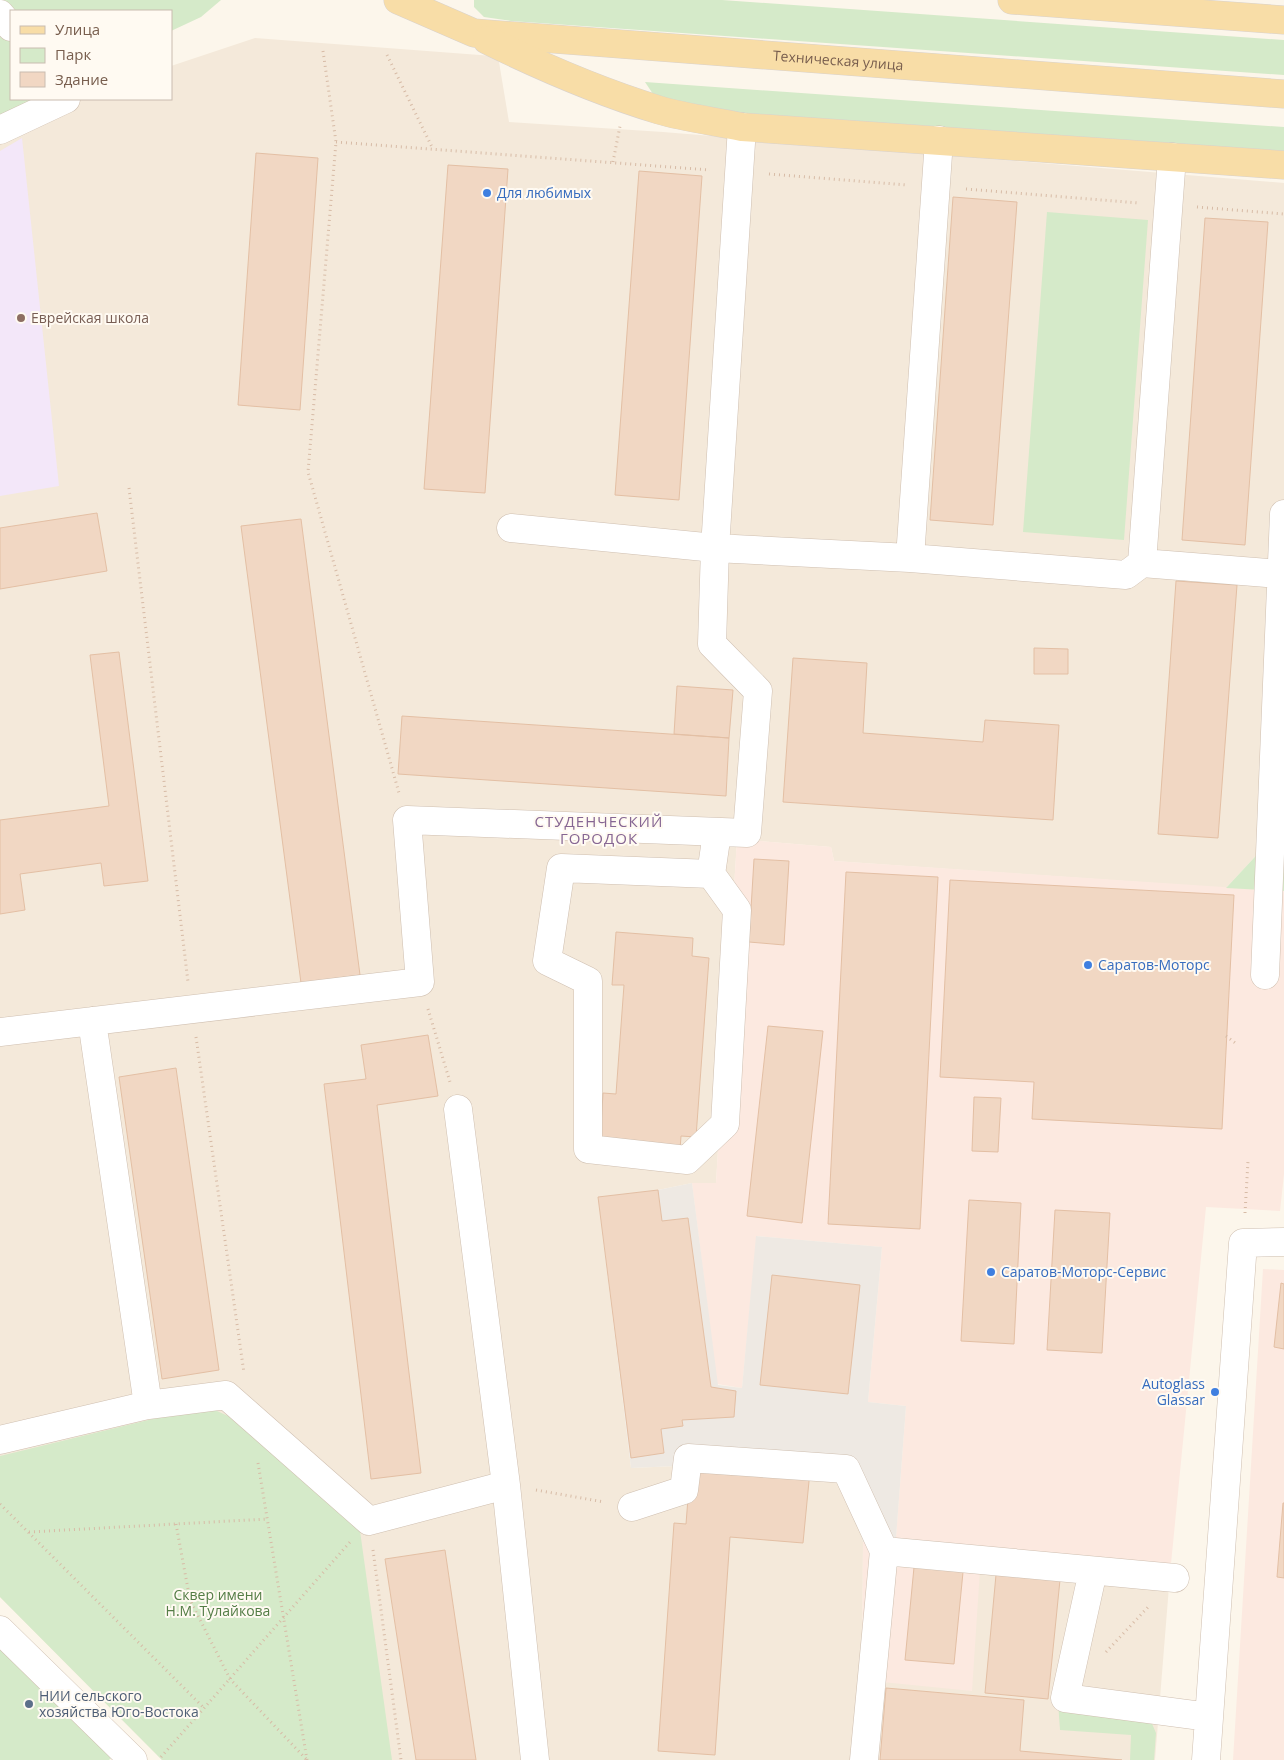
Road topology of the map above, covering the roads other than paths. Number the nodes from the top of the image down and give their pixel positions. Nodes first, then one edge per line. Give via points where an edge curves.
1 (398, 0) edge
2 (442, 0) edge
3 (1012, 0) edge
4 (0, 14) edge
5 (1284, 20) edge
6 (10, 25) edge
7 (468, 31) junction
8 (1284, 94) edge
9 (64, 100) edge
10 (742, 127) junction
11 (0, 130) edge
12 (939, 140) junction
13 (1172, 157) junction
14 (1284, 165) edge
15 (1284, 514) edge
16 (511, 528) dead end
17 (715, 548) junction
18 (910, 558) junction
19 (1142, 563) junction
20 (1280, 574) junction
21 (717, 833) junction
22 (710, 874) junction
23 (1265, 975) dead end
24 (92, 1021) junction
25 (0, 1032) edge
26 (458, 1109) road end
27 (1284, 1242) edge
28 (148, 1405) junction
29 (1, 1439) edge
30 (506, 1485) junction
31 (632, 1507) road end
32 (884, 1551) junction
33 (1093, 1572) junction
34 (1174, 1578) road end
35 (0, 1630) edge
36 (1209, 1717) junction
37 (133, 1760) edge
38 (535, 1760) edge
39 (864, 1760) edge
40 (1206, 1760) edge

1 - 7 main road, Техническая улица
2 - 7 street via 442,7
3 - 5 main road
4 - 6 street
7 - 8 main road, Техническая улица
7 - 10 main road via 539,65 624,98 661,110
9 - 11 street
10 - 12 main road
10 - 17 street
12 - 13 main road
12 - 18 street
13 - 14 main road
13 - 19 street
15 - 20 street
16 - 17 street
17 - 18 street
17 - 21 street via 712,644 758,691 747,833
18 - 19 street via 1126,576
19 - 20 street
20 - 23 street
21 - 22 street
21 - 24 street via 407,820 420,982
22 - 22 street via 737,910 725,1124 687,1160 588,1149 588,981 547,962 561,868
24 - 25 street
24 - 28 street
26 - 30 street
27 - 36 street via 1243,1244
28 - 29 street
28 - 30 street via 226,1396 369,1521
30 - 38 street
31 - 32 street via 684,1490 688,1458 846,1469
32 - 33 street
32 - 39 street
33 - 34 street
33 - 36 street via 1064,1698
35 - 37 street
36 - 40 street

